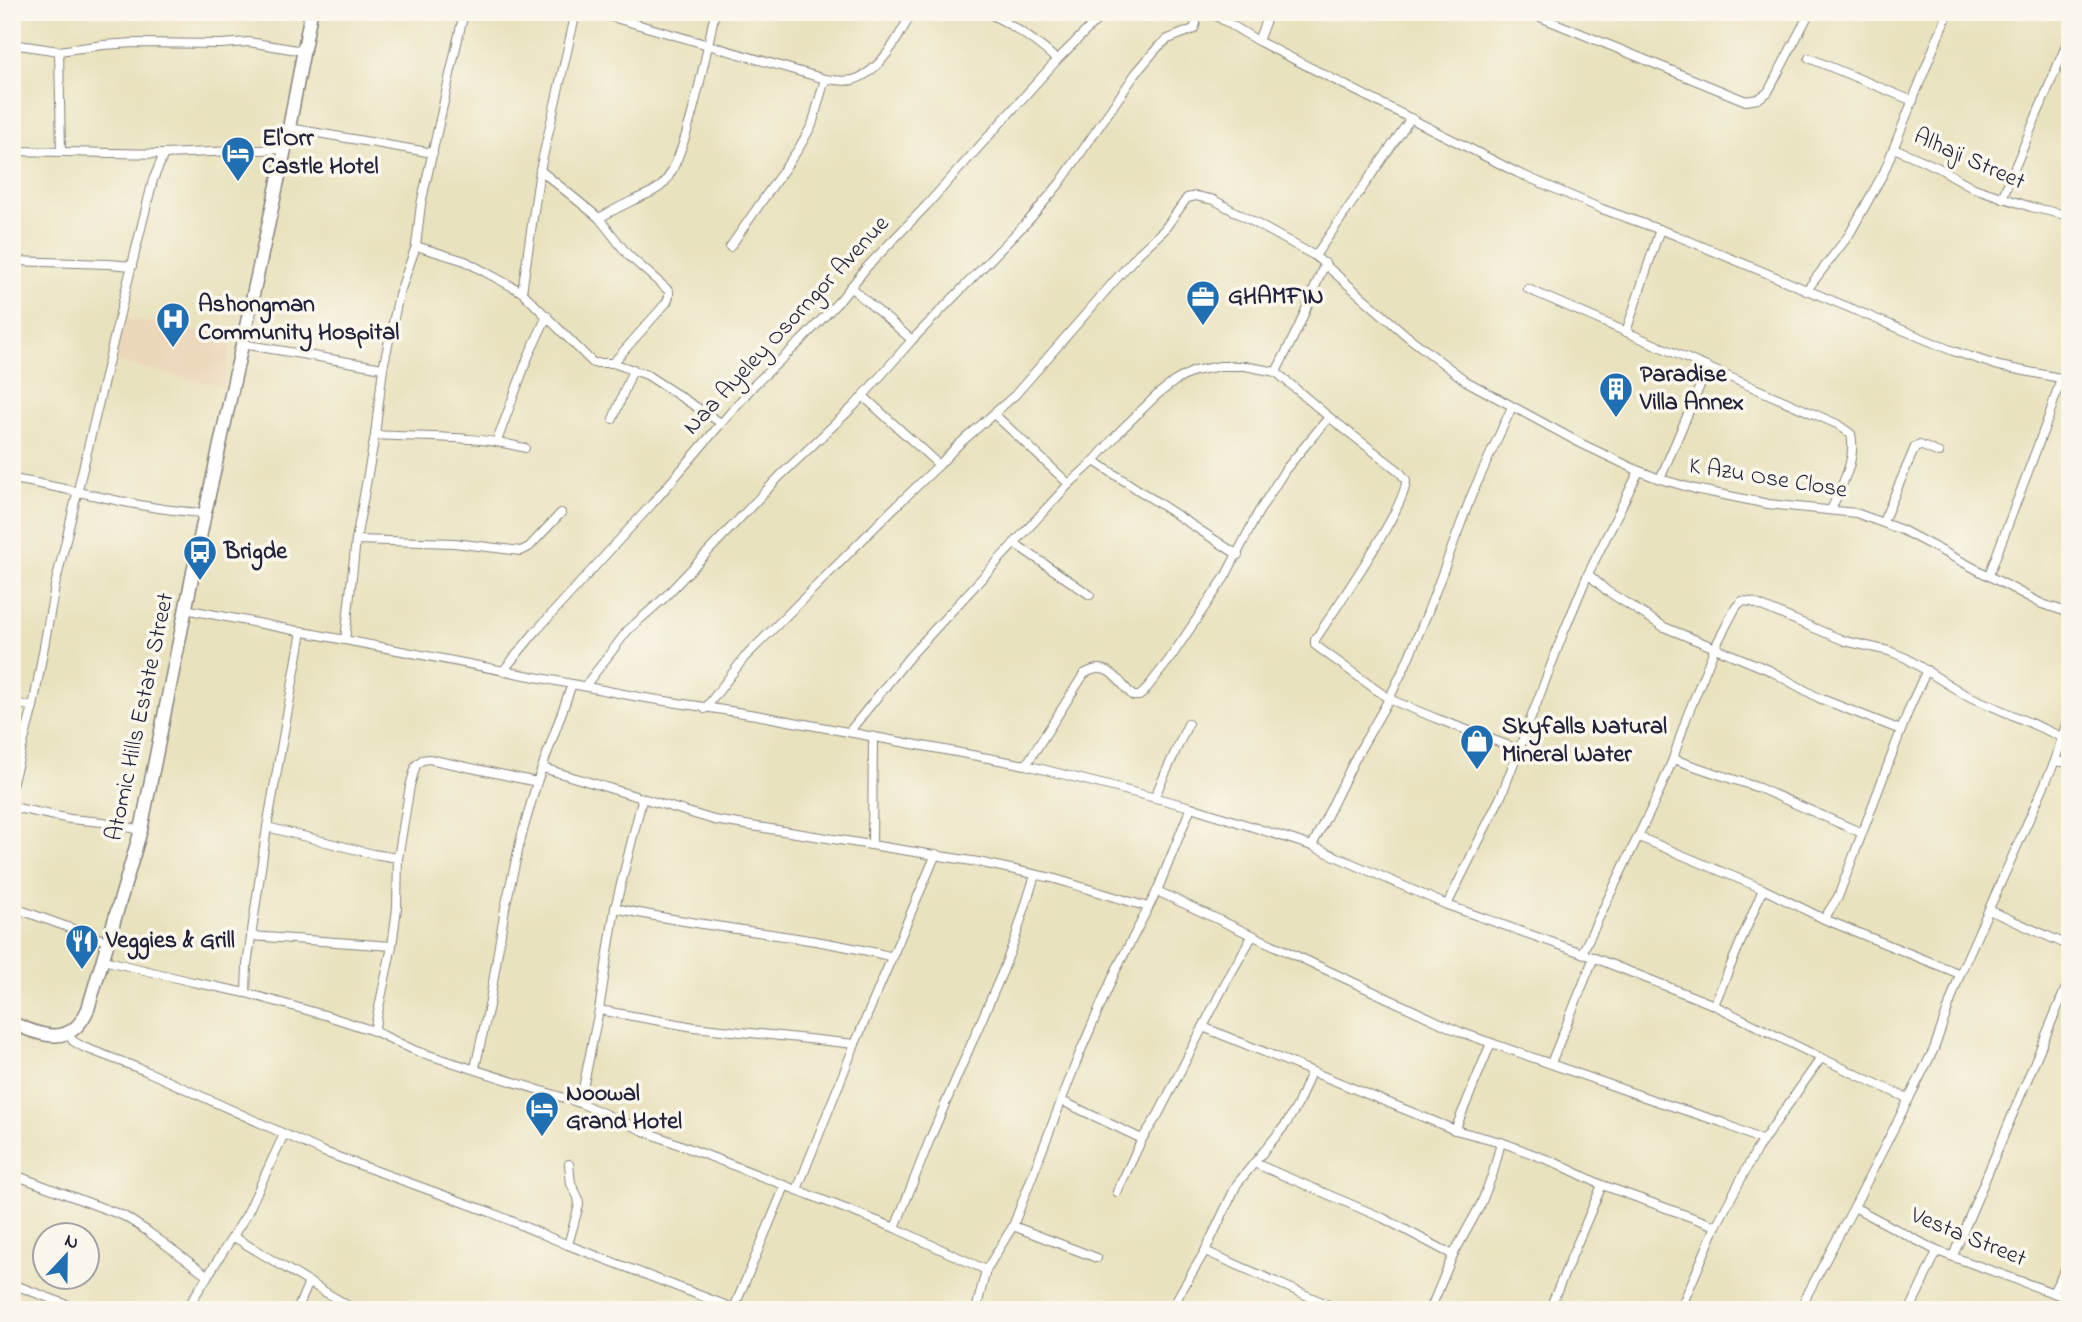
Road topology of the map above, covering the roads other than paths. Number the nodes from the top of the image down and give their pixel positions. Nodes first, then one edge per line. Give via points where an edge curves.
1 (311, 12) edge
2 (464, 12) edge
3 (576, 12) edge
4 (594, 12) edge
5 (715, 12) edge
6 (912, 12) edge
7 (986, 12) edge
8 (1105, 12) edge
9 (1193, 12) edge
10 (1210, 12) edge
11 (1269, 12) edge
12 (1528, 12) edge
13 (1810, 12) edge
14 (1948, 12) edge
15 (1552, 16) edge
16 (2070, 36) edge
17 (1258, 41) junction
18 (12, 44) edge
19 (708, 44) junction
20 (59, 51) junction
21 (303, 51) junction
22 (1809, 58) dead end
23 (1057, 60) junction
24 (825, 79) junction
25 (1913, 101) junction
26 (1410, 118) junction
27 (289, 128) junction
28 (1894, 148) junction
29 (285, 149) junction
30 (12, 151) edge
31 (61, 152) junction
32 (433, 153) junction
33 (164, 154) junction
34 (540, 170) junction
35 (2002, 198) junction
36 (2070, 216) edge
37 (598, 218) junction
38 (1660, 229) junction
39 (416, 246) junction
40 (730, 247) dead end
41 (1315, 256) junction
42 (12, 261) edge
43 (1325, 263) junction
44 (132, 267) junction
45 (850, 287) junction
46 (1528, 289) dead end
47 (1806, 291) junction
48 (522, 292) junction
49 (547, 316) junction
50 (1626, 332) junction
51 (912, 340) junction
52 (242, 344) junction
53 (613, 363) junction
54 (1708, 367) junction
55 (383, 369) junction
56 (633, 369) junction
57 (1276, 372) junction
58 (2065, 379) edge
59 (863, 396) junction
60 (1513, 407) junction
61 (994, 414) junction
62 (1329, 417) junction
63 (613, 419) dead end
64 (721, 423) junction
65 (375, 435) junction
66 (497, 441) junction
67 (524, 448) dead end
68 (1939, 453) dead end
69 (1094, 461) junction
70 (939, 466) junction
71 (1639, 471) junction
72 (12, 479) edge
73 (1660, 479) junction
74 (1069, 484) junction
75 (79, 491) junction
76 (1831, 510) junction
77 (205, 513) junction
78 (561, 513) dead end
79 (1883, 522) junction
80 (356, 540) junction
81 (1014, 543) junction
82 (1238, 555) junction
83 (1588, 574) junction
84 (1989, 575) junction
85 (1090, 595) dead end
86 (185, 609) junction
87 (2070, 613) edge
88 (302, 631) junction
89 (345, 640) junction
90 (1715, 648) junction
91 (1927, 670) junction
92 (503, 671) junction
93 (572, 684) junction
94 (585, 686) junction
95 (1389, 699) junction
96 (12, 702) edge
97 (33, 707) junction
98 (705, 709) junction
99 (2070, 711) edge
100 (1188, 724) dead end
101 (1901, 730) junction
102 (849, 732) junction
103 (873, 737) junction
104 (2062, 737) junction
105 (1520, 750) junction
106 (1673, 759) junction
107 (2055, 761) junction
108 (2070, 763) edge
109 (1026, 765) junction
110 (543, 768) junction
111 (537, 782) junction
112 (12, 785) edge
113 (1154, 798) junction
114 (642, 800) junction
115 (12, 807) edge
116 (1191, 807) junction
117 (267, 827) junction
118 (141, 830) junction
119 (1862, 833) junction
120 (1639, 837) junction
121 (872, 844) junction
122 (1312, 845) junction
123 (936, 854) junction
124 (398, 858) junction
125 (1035, 875) junction
126 (1763, 889) junction
127 (1157, 891) junction
128 (1447, 905) junction
129 (12, 907) edge
130 (1148, 907) junction
131 (615, 908) junction
132 (1989, 910) junction
133 (1824, 919) junction
134 (1253, 935) junction
135 (251, 936) junction
136 (108, 942) junction
137 (392, 946) junction
138 (2070, 946) edge
139 (1582, 953) junction
140 (893, 957) junction
141 (1594, 957) junction
142 (103, 960) junction
143 (1960, 974) junction
144 (2070, 978) edge
145 (246, 993) junction
146 (1714, 1005) junction
147 (599, 1010) junction
148 (12, 1023) edge
149 (1203, 1027) junction
150 (374, 1031) junction
151 (68, 1034) junction
152 (1491, 1043) junction
153 (855, 1044) junction
154 (1821, 1058) junction
155 (1551, 1063) junction
156 (475, 1069) junction
157 (1311, 1072) junction
158 (1909, 1098) junction
159 (1062, 1101) junction
160 (580, 1102) junction
161 (1455, 1130) junction
162 (285, 1134) junction
163 (1142, 1139) junction
164 (1763, 1141) junction
165 (1502, 1142) junction
166 (1254, 1163) junction
167 (569, 1164) dead end
168 (12, 1174) edge
169 (1602, 1185) junction
170 (785, 1186) junction
171 (797, 1190) junction
172 (1117, 1192) dead end
173 (1854, 1207) junction
174 (1013, 1226) junction
175 (1716, 1226) junction
176 (895, 1228) junction
177 (234, 1237) junction
178 (568, 1245) junction
179 (1205, 1251) junction
180 (1937, 1251) junction
181 (1453, 1255) junction
182 (1952, 1256) junction
183 (1097, 1258) dead end
184 (2070, 1261) edge
185 (986, 1270) junction
186 (207, 1275) junction
187 (309, 1282) junction
188 (12, 1284) edge
189 (2053, 1292) junction
190 (2070, 1298) edge
191 (736, 1309) edge
192 (81, 1310) edge
193 (187, 1310) edge
194 (297, 1310) edge
195 (355, 1310) edge
196 (975, 1310) edge
197 (1173, 1310) edge
198 (1340, 1310) edge
199 (1430, 1310) edge
200 (1549, 1310) edge
201 (1680, 1310) edge
202 (1799, 1310) edge
203 (1910, 1310) edge

1 - 21 street, Atomic Hills Estate Street
2 - 32 street
3 - 34 street
4 - 19 street
5 - 19 street
6 - 24 street via 896,41 867,73 842,81
7 - 23 street via 1035,40
8 - 23 street, Naa Ayeley Osorngor Avenue
9 - 51 street via 1194,29 1158,47 1046,200
10 - 17 street
11 - 17 street
12 - 15 street
13 - 15 street via 1768,92 1746,101
14 - 25 street
16 - 35 street
17 - 26 street
18 - 20 street
19 - 24 street
19 - 37 street via 671,173 652,192
20 - 21 street via 134,43 249,42
20 - 31 street
21 - 27 street, Atomic Hills Estate Street
22 - 25 street
23 - 45 street, Naa Ayeley Osorngor Avenue
24 - 40 street via 812,125 799,148
25 - 28 street
26 - 38 street via 1518,173
26 - 41 street
27 - 29 street, Atomic Hills Estate Street
27 - 32 street
28 - 35 street, Alhaji Street
28 - 47 street via 1849,235
29 - 33 street
29 - 52 street, Atomic Hills Estate Street
30 - 31 street
31 - 33 street
32 - 39 street
33 - 44 street
34 - 37 street
34 - 48 street
35 - 36 street, Alhaji Street
37 - 53 street via 628,256 670,293
38 - 47 street
38 - 50 street
39 - 48 street via 465,261
39 - 55 street
41 - 43 street, K Azu Ose Close
41 - 61 street, K Azu Ose Close via 1214,200 1187,198 1164,230
42 - 44 street
43 - 57 street
43 - 60 street, K Azu Ose Close via 1438,360
44 - 75 street
45 - 51 street
45 - 64 street, Naa Ayeley Osorngor Avenue
46 - 50 street
47 - 58 street via 1953,351
48 - 49 street
49 - 53 street via 587,359
49 - 66 street
50 - 54 street
51 - 59 street
52 - 55 street
52 - 77 street, Atomic Hills Estate Street
53 - 56 street
54 - 73 street
54 - 76 street via 1852,434 1848,469
55 - 65 street
56 - 63 street
56 - 64 street
57 - 62 street
57 - 69 street via 1245,366 1194,371 1158,394
58 - 84 street
59 - 70 street
59 - 94 street via 628,630
60 - 71 street, K Azu Ose Close
60 - 95 street via 1472,494
61 - 70 street
61 - 74 street
62 - 82 street via 1285,470
62 - 95 street via 1406,480 1405,492 1378,541 1315,643
64 - 92 street, Naa Ayeley Osorngor Avenue
65 - 66 street
65 - 80 street
66 - 67 street
68 - 79 street via 1920,446 1913,449
69 - 74 street
69 - 82 street
70 - 98 street via 744,658
71 - 73 street, K Azu Ose Close
71 - 83 street
72 - 75 street
73 - 76 street, K Azu Ose Close via 1768,504
74 - 81 street
75 - 77 street
75 - 97 street via 55,586
76 - 79 street, K Azu Ose Close
77 - 86 street, Atomic Hills Estate Street
78 - 80 street via 521,551 454,543
79 - 84 street, K Azu Ose Close
80 - 89 street
81 - 85 street
81 - 102 street via 910,656
82 - 109 street via 1143,693 1133,696 1103,668 1084,674
83 - 90 street via 1664,627
83 - 105 street
84 - 87 street, K Azu Ose Close via 2042,604
86 - 88 street
86 - 118 street, Atomic Hills Estate Street
88 - 89 street
88 - 117 street
89 - 92 street
90 - 91 street via 1736,607 1742,601 1752,602 1845,641 1889,651
90 - 101 street via 1769,670 1819,698
90 - 106 street
91 - 101 street
91 - 104 street via 1962,693
92 - 93 street
93 - 94 street
93 - 110 street
94 - 98 street
95 - 105 street
95 - 122 street
96 - 97 street
97 - 112 street
98 - 102 street
99 - 104 street
100 - 113 street
101 - 119 street
102 - 103 street
103 - 109 street
103 - 121 street
104 - 107 street
105 - 128 street
106 - 119 street via 1759,788
106 - 120 street
107 - 108 street
107 - 132 street
109 - 113 street
110 - 111 street
110 - 114 street
111 - 124 street via 422,760 410,786
111 - 156 street via 505,908
113 - 116 street
114 - 121 street via 713,820
114 - 131 street
115 - 118 street
116 - 122 street
116 - 127 street
117 - 124 street
117 - 135 street
118 - 136 street, Atomic Hills Estate Street
119 - 133 street via 1838,897
120 - 126 street
120 - 139 street
121 - 123 street
122 - 128 street
123 - 125 street
123 - 140 street
124 - 137 street
125 - 130 street
125 - 176 street via 1002,972
126 - 133 street
126 - 146 street
127 - 130 street
127 - 134 street
128 - 139 street
129 - 136 street
130 - 159 street
131 - 140 street via 680,922 840,944
131 - 147 street
132 - 138 street
132 - 143 street
133 - 143 street
134 - 149 street
134 - 152 street
135 - 137 street
135 - 145 street
136 - 142 street, Atomic Hills Estate Street
137 - 150 street
139 - 141 street
140 - 153 street
141 - 146 street
141 - 155 street
142 - 145 street
142 - 151 street, Atomic Hills Estate Street via 84,1020
143 - 158 street via 1934,1049
144 - 182 street
145 - 150 street
146 - 154 street
147 - 153 street via 694,1027
147 - 160 street
148 - 151 street via 53,1037
149 - 157 street
149 - 163 street
150 - 156 street via 416,1051
151 - 162 street via 83,1047
152 - 155 street
152 - 161 street
153 - 171 street
154 - 158 street
154 - 164 street
155 - 164 street
156 - 160 street
157 - 161 street
157 - 166 street via 1297,1107
158 - 173 street
159 - 163 street
159 - 174 street
160 - 170 street
161 - 165 street
162 - 177 street
162 - 178 street
163 - 172 street
164 - 175 street
165 - 169 street
165 - 181 street via 1481,1204
166 - 179 street via 1237,1184
166 - 181 street via 1383,1218
167 - 178 street via 579,1205
168 - 186 street via 124,1216
169 - 175 street
169 - 200 street
170 - 171 street
170 - 191 street
171 - 176 street
173 - 180 street, Vesta Street
173 - 202 street
174 - 183 street
174 - 185 street
175 - 201 street
176 - 185 street
177 - 186 street
177 - 187 street
178 - 191 street
179 - 197 street
179 - 198 street
180 - 182 street, Vesta Street
180 - 203 street
181 - 199 street
182 - 189 street, Vesta Street
184 - 189 street
185 - 196 street
186 - 193 street
187 - 194 street
187 - 195 street
188 - 192 street
189 - 190 street, Vesta Street

